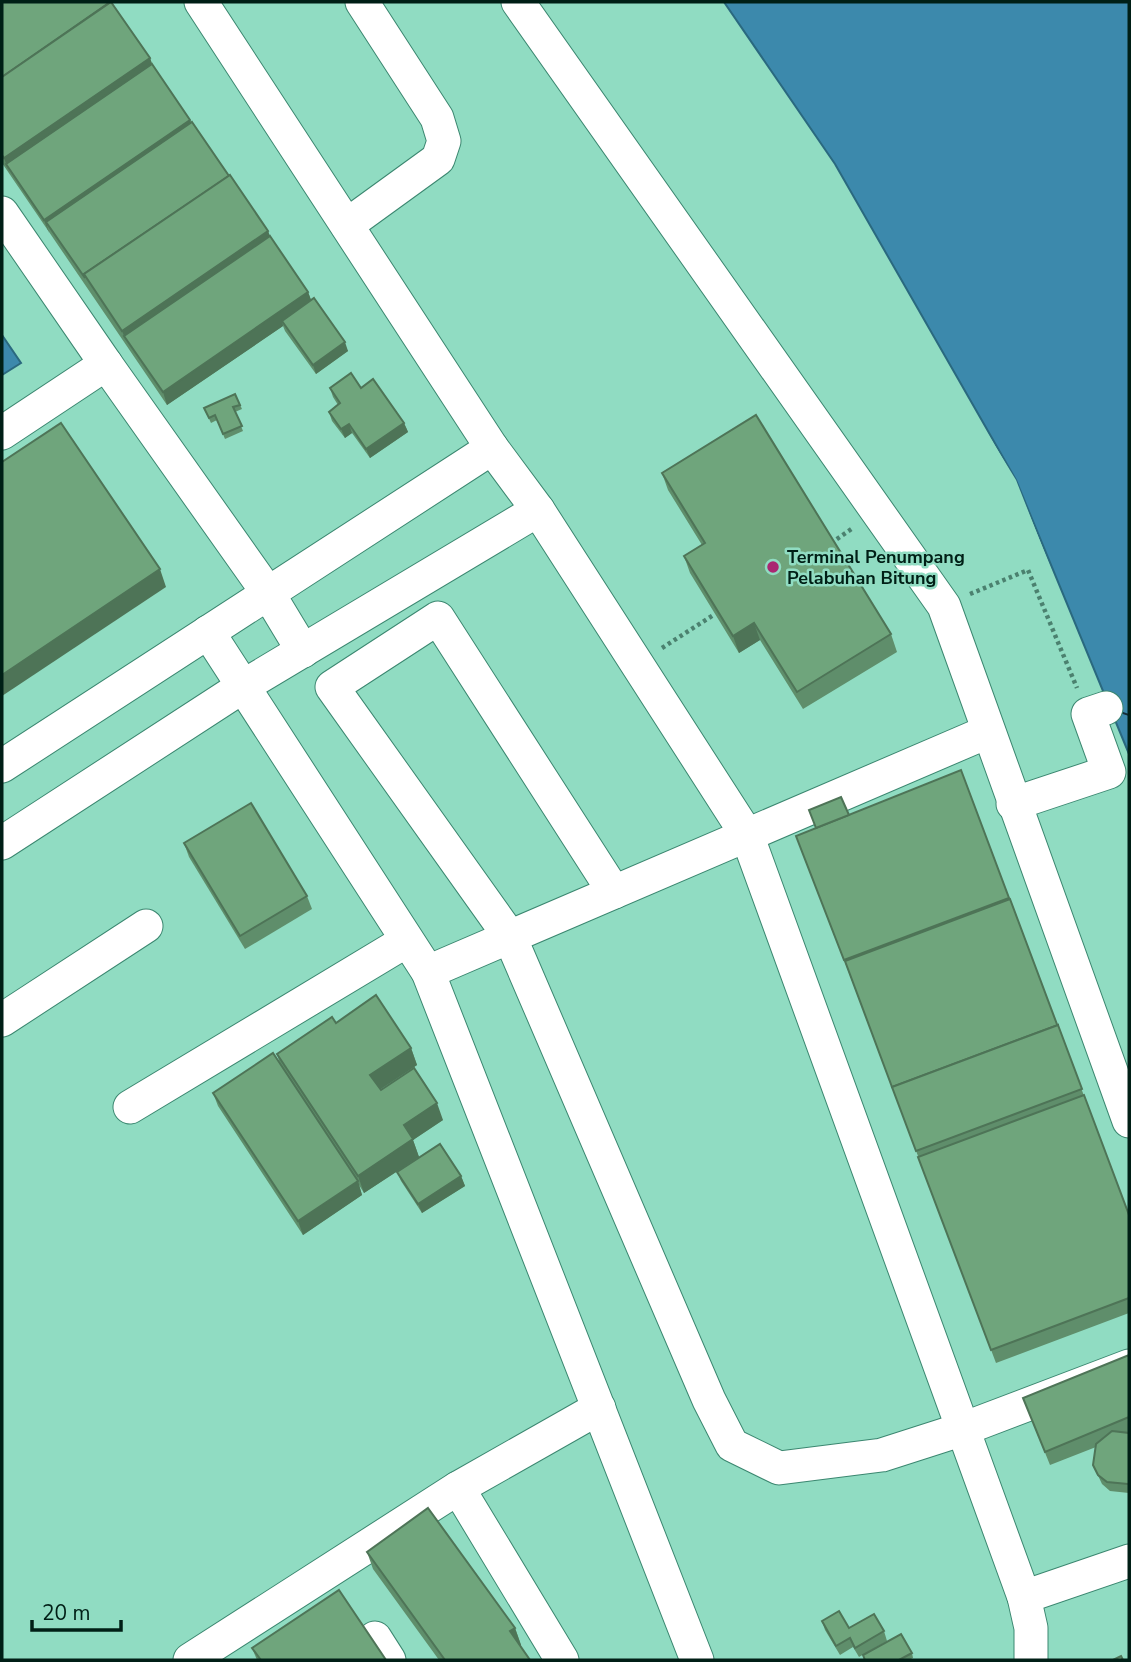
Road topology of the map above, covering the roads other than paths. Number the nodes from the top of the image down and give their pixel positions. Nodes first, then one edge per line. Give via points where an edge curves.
1 (201, 2) edge
2 (362, 2) edge
3 (518, 2) edge
4 (2, 213) edge
5 (347, 225) junction
6 (107, 364) junction
7 (2, 433) edge
8 (492, 448) junction
9 (538, 510) junction
10 (268, 593) junction
11 (366, 613) junction
12 (208, 632) junction
13 (390, 649) junction
14 (303, 651) junction
15 (242, 687) junction
16 (1097, 711) road end
17 (987, 732) junction
18 (2, 766) edge
19 (1013, 804) junction
20 (747, 835) junction
21 (2, 843) edge
22 (614, 892) junction
23 (146, 926) dead end
24 (510, 937) junction
25 (406, 941) junction
26 (428, 972) junction
27 (2, 1020) edge
28 (130, 1107) dead end
29 (1129, 1121) edge
30 (1129, 1366) edge
31 (599, 1408) junction
32 (963, 1429) junction
33 (458, 1488) junction
34 (1129, 1561) edge
35 (1024, 1597) junction
36 (190, 1660) edge
37 (562, 1660) edge
38 (696, 1660) edge
39 (1031, 1660) edge

1 - 5 lane
2 - 5 lane via 437,118 444,141 438,159
3 - 17 lane via 944,606
4 - 6 lane
5 - 8 lane
6 - 7 lane
6 - 10 lane
8 - 9 lane
8 - 10 lane
9 - 11 lane
9 - 20 lane
10 - 12 lane
10 - 14 lane
11 - 13 lane
11 - 14 lane
12 - 15 lane
12 - 18 lane
13 - 22 lane via 438,618
13 - 24 lane via 332,687
14 - 15 lane
15 - 21 lane
15 - 25 lane
16 - 19 lane via 1109,772
17 - 19 lane
17 - 20 lane
19 - 29 lane
20 - 22 lane
20 - 32 lane
22 - 24 lane
23 - 27 lane
24 - 26 lane
24 - 32 lane via 732,1445 779,1468 882,1455
25 - 26 lane
25 - 28 lane
26 - 31 lane
30 - 32 lane
31 - 33 lane
31 - 38 lane
32 - 35 lane
33 - 36 lane
33 - 37 lane
34 - 35 lane
35 - 39 lane via 1031,1628

